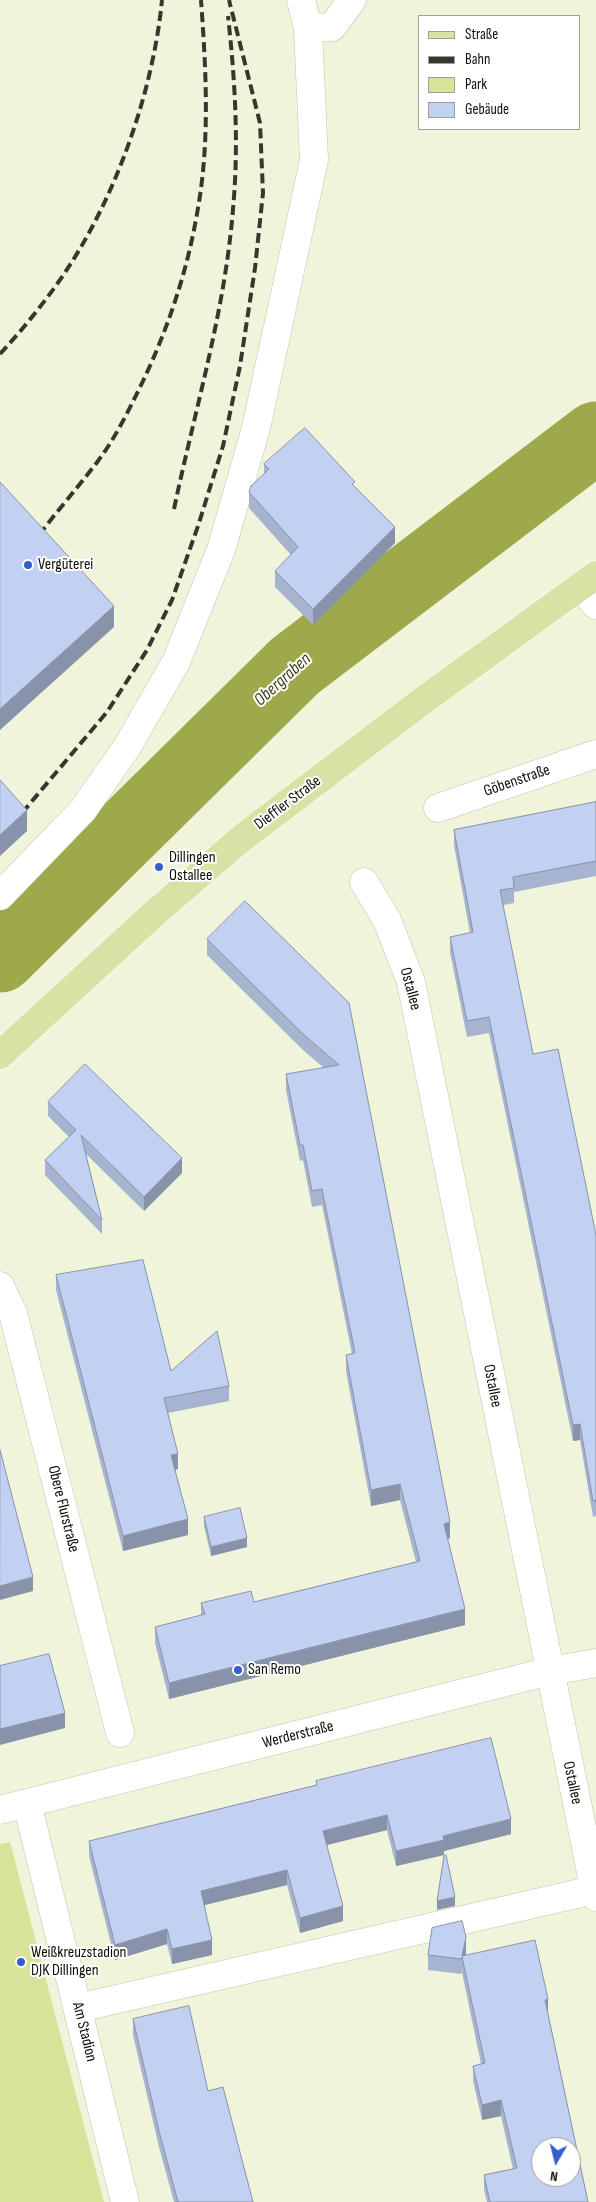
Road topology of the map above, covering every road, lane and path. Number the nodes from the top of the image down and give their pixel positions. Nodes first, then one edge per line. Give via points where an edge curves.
1 (301, 0) edge
2 (352, 0) edge
3 (308, 28) junction
4 (591, 589) edge
5 (596, 754) edge
6 (438, 808) dead end
7 (364, 882) dead end
8 (0, 896) edge
9 (0, 1055) edge
10 (0, 1286) edge
11 (596, 1663) edge
12 (550, 1671) junction
13 (120, 1733) dead end
14 (27, 1803) junction
15 (0, 1810) edge
16 (595, 1894) edge
17 (78, 2008) junction
18 (126, 2202) edge

1 - 3 street
2 - 3 street via 332,27
3 - 8 street via 314,160 256,428 222,550 176,662 127,747 82,810
4 - 9 main road, Dieffler Straße via 421,702 242,838
5 - 6 street, Göbenstraße
7 - 12 street, Ostallee via 387,920 411,982
10 - 13 street, Obere Flurstraße via 13,1313
11 - 12 street, Werderstraße
12 - 14 street, Werderstraße
12 - 16 street, Ostallee
14 - 15 street, Werderstraße
14 - 17 street, Am Stadion
16 - 17 street
17 - 18 street, Am Stadion

